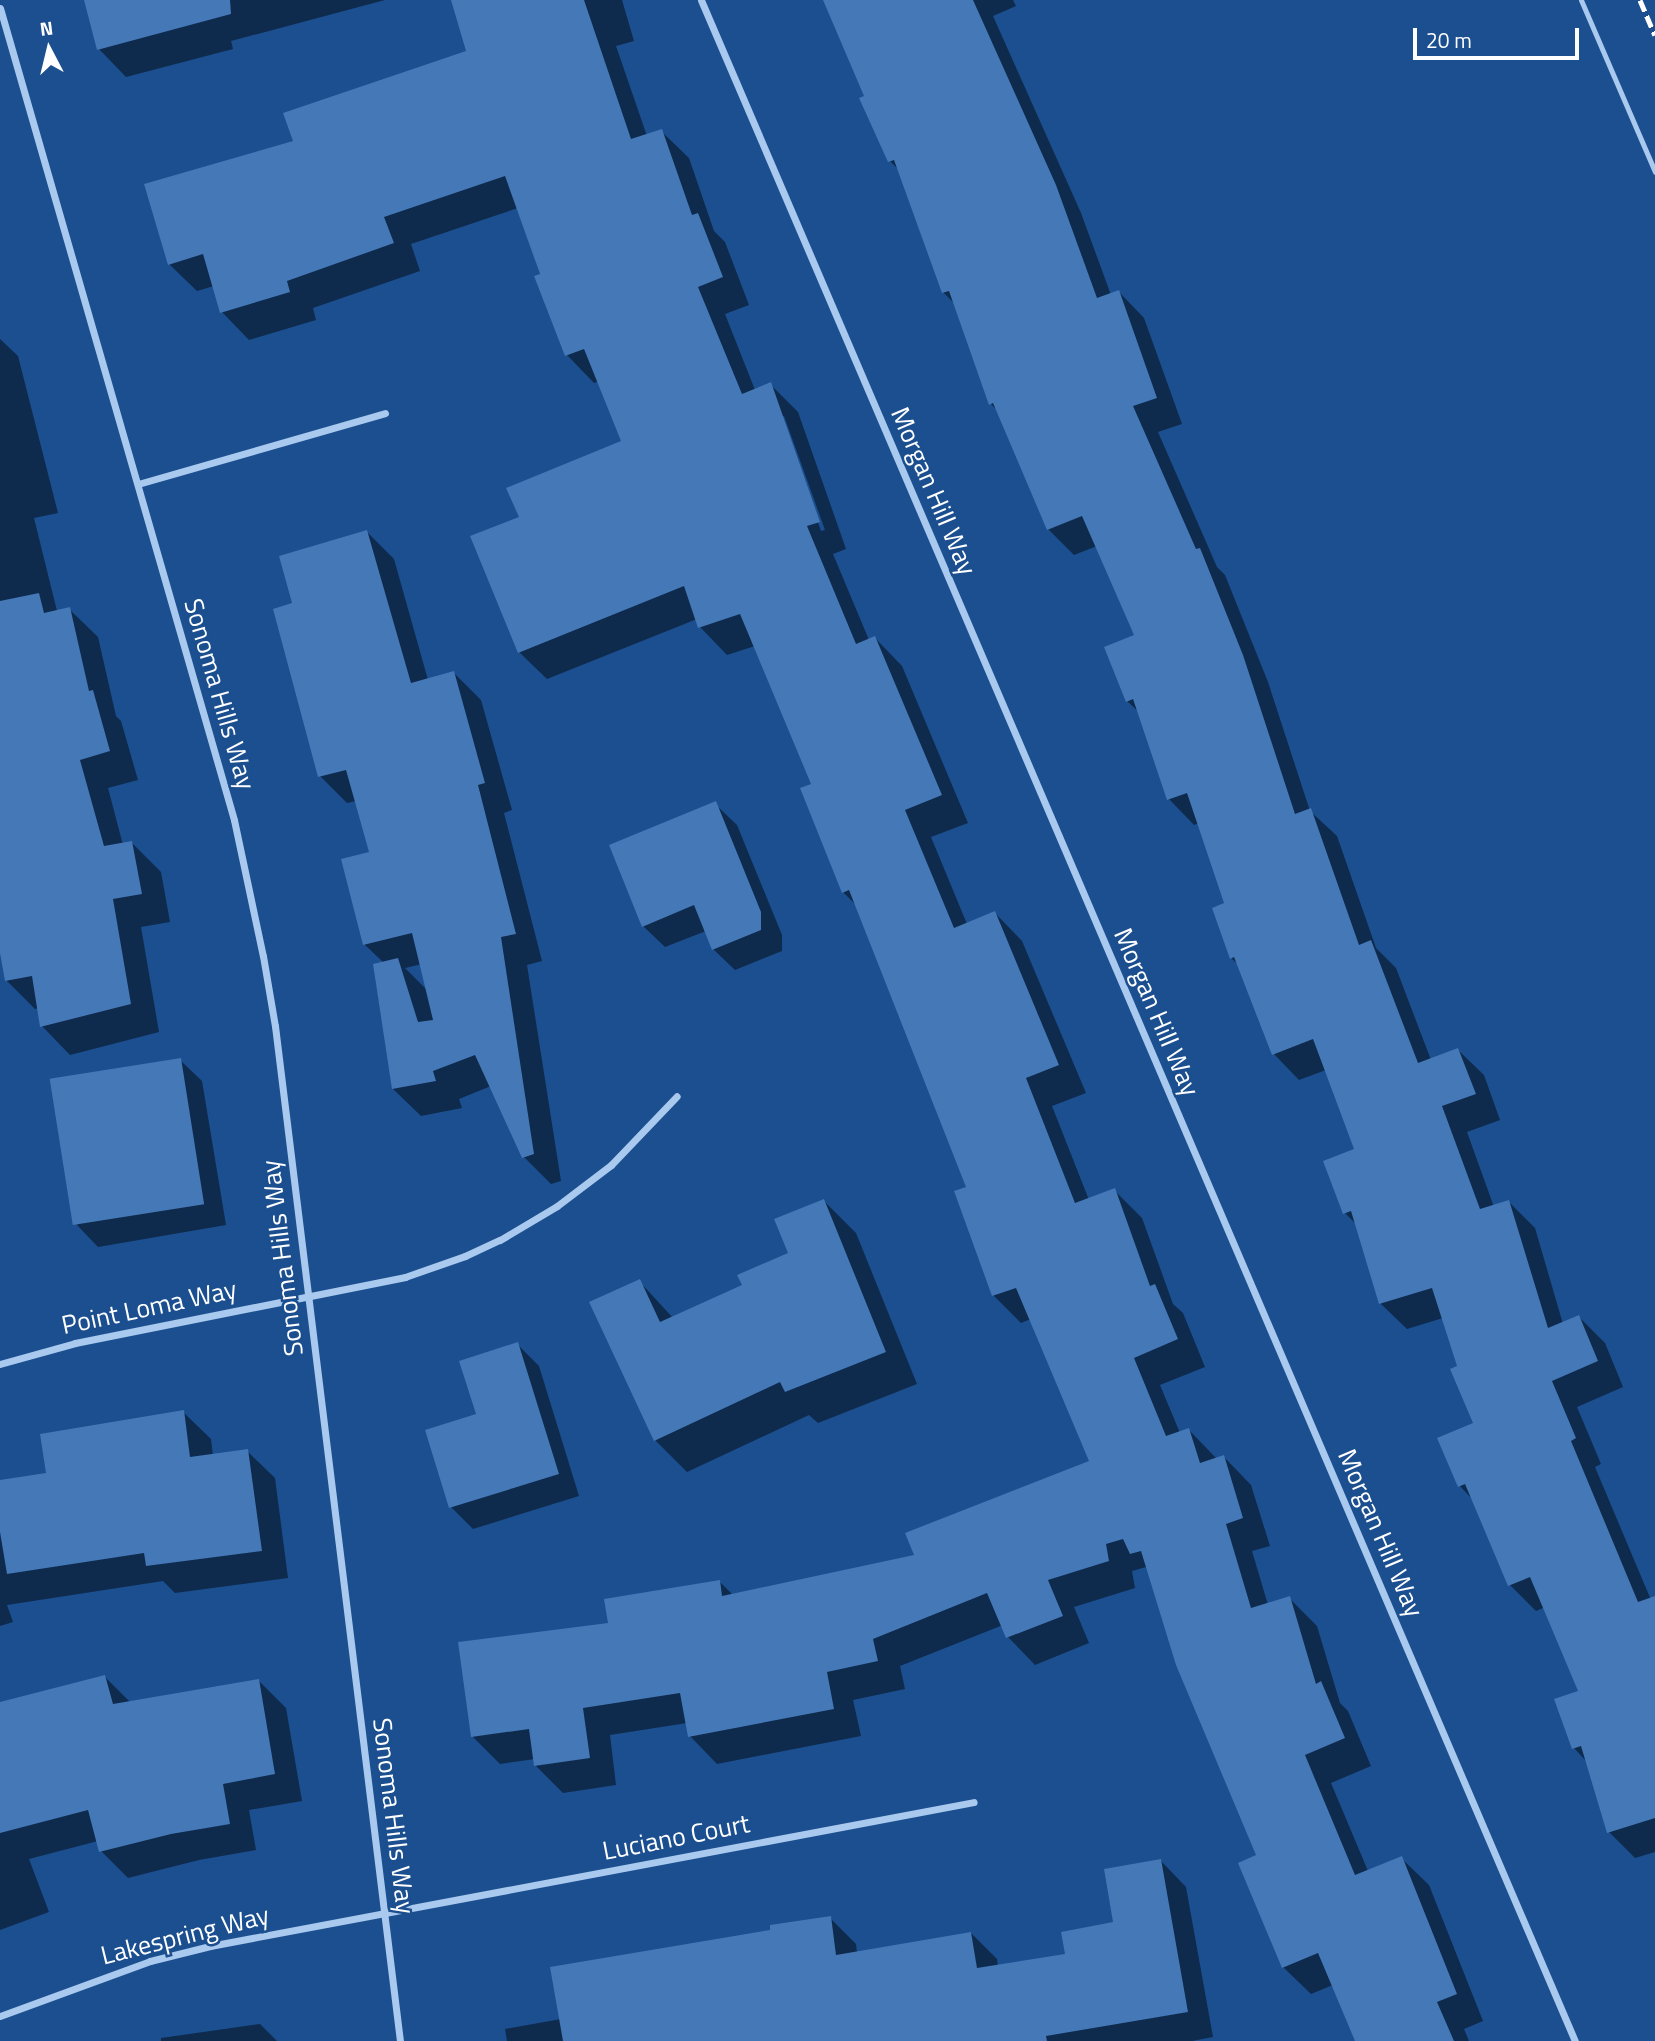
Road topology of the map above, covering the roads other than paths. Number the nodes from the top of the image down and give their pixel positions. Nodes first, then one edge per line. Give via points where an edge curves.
1 (701, 0) edge
2 (1581, 0) edge
3 (0, 8) edge
4 (1655, 172) edge
5 (385, 413) dead end
6 (138, 484) junction
7 (677, 1096) dead end
8 (307, 1298) junction
9 (0, 1364) edge
10 (974, 1802) dead end
11 (384, 1913) junction
12 (0, 2016) edge
13 (400, 2041) edge
14 (1575, 2041) edge

1 - 14 street, Morgan Hill Way
2 - 4 lane
3 - 6 street, Sonoma Hills Way
5 - 6 street
6 - 8 street, Sonoma Hills Way via 234,820 261,943
7 - 8 street, Point Loma Way via 611,1165 557,1206 500,1240 405,1277
8 - 9 street, Point Loma Way via 88,1340
8 - 11 street, Sonoma Hills Way
10 - 11 street, Luciano Court
11 - 12 street, Lakespring Way via 150,1961
11 - 13 street, Sonoma Hills Way

